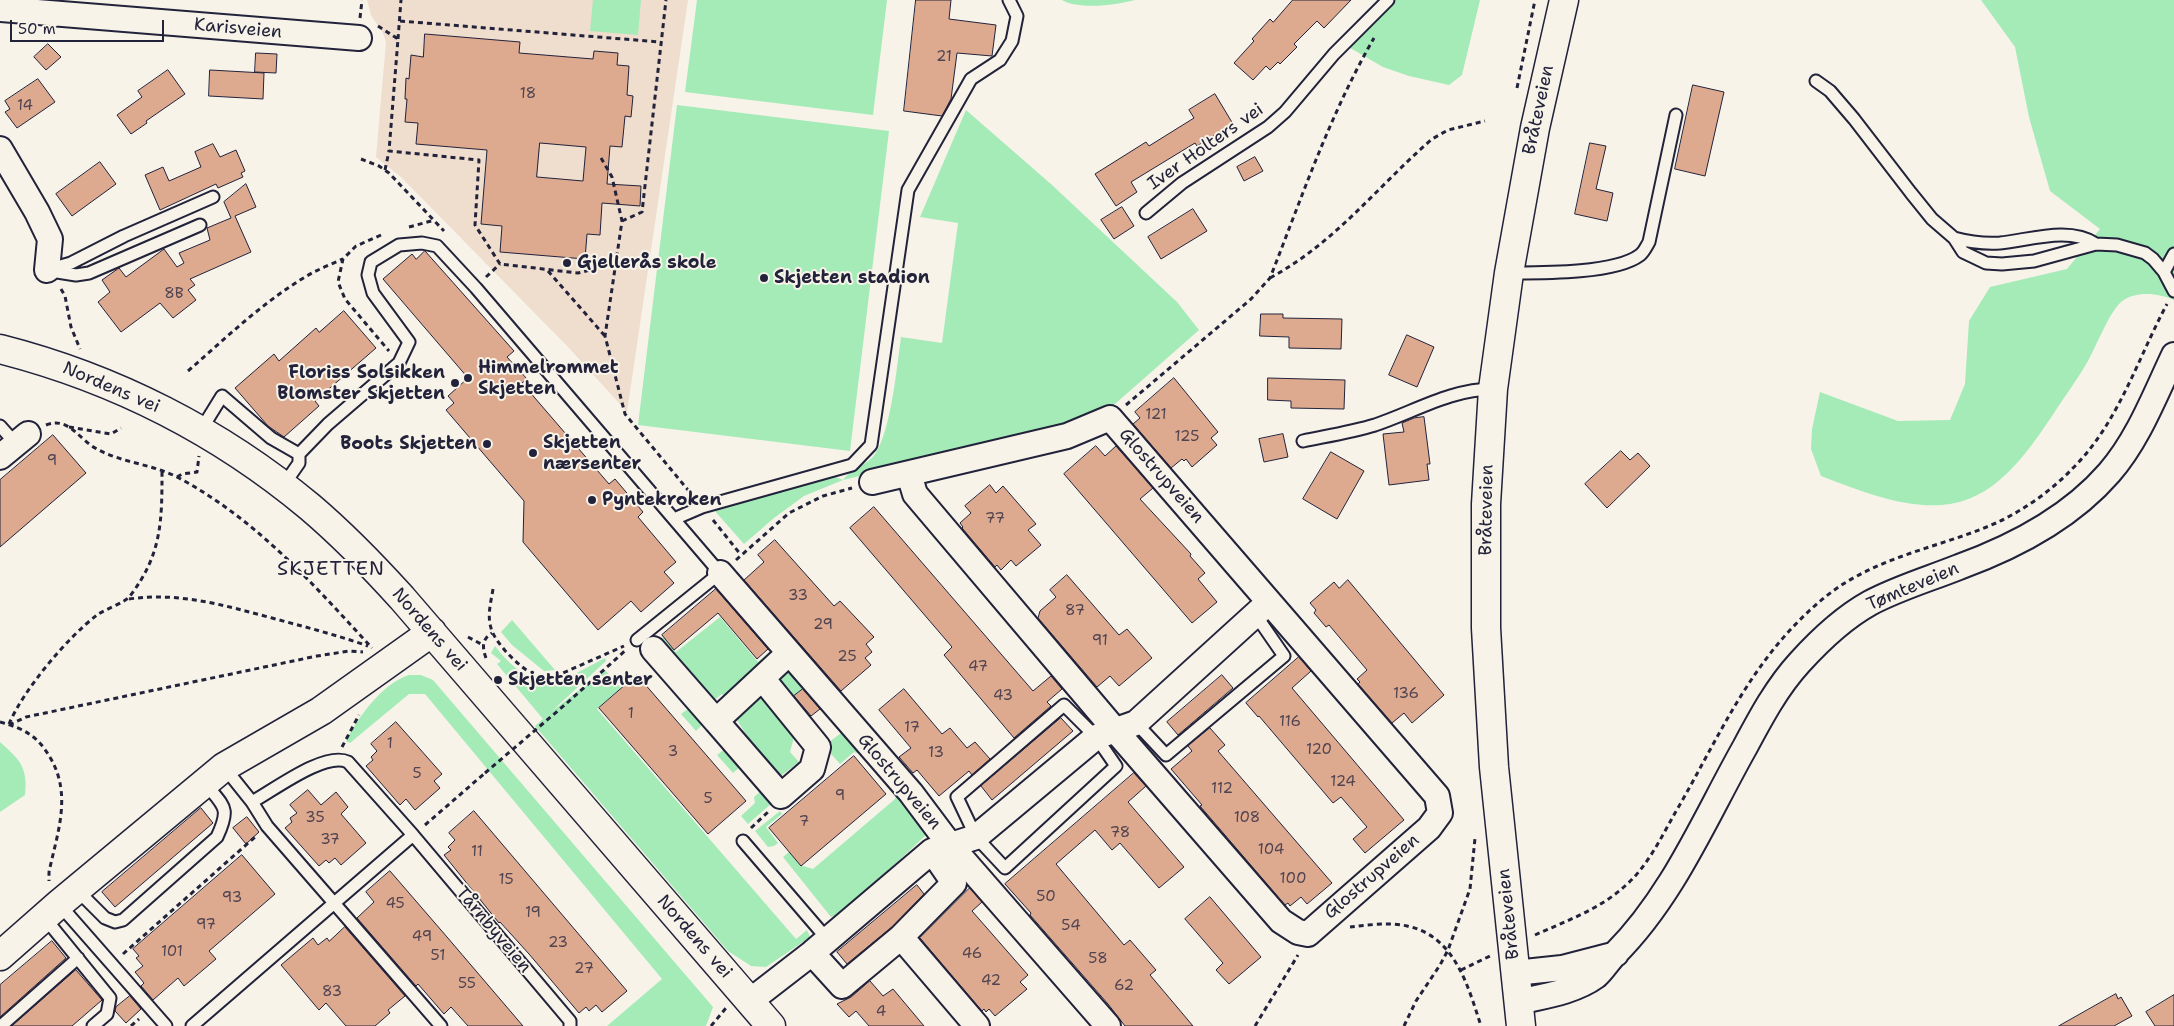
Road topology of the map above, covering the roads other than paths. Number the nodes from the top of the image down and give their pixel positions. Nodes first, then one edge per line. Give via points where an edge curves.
1 (1009, 0) edge
2 (1388, 0) edge
3 (1564, 0) edge
4 (57, 7) edge
5 (0, 9) edge
6 (368, 27) road end
7 (1816, 81) dead end
8 (1676, 115) dead end
9 (0, 149) edge
10 (214, 197) dead end
11 (1146, 213) dead end
12 (200, 224) dead end
13 (1954, 238) junction
14 (2096, 244) junction
15 (2174, 254) edge
16 (47, 270) junction
17 (2164, 272) junction
18 (1509, 273) junction
19 (2174, 291) edge
20 (0, 348) edge
21 (2174, 356) edge
22 (1493, 389) junction
23 (0, 426) edge
24 (201, 430) junction
25 (1304, 441) dead end
26 (15, 445) edge
27 (299, 454) junction
28 (909, 474) junction
29 (872, 482) road end
30 (283, 486) junction
31 (674, 519) junction
32 (720, 573) junction
33 (1262, 608) junction
34 (432, 632) junction
35 (645, 645) joint
36 (789, 653) junction
37 (762, 678) junction
38 (716, 721) junction
39 (1116, 730) junction
40 (215, 775) junction
41 (252, 802) junction
42 (413, 835) junction
43 (976, 837) junction
44 (743, 842) dead end
45 (941, 848) junction
46 (60, 904) junction
47 (335, 904) junction
48 (901, 938) junction
49 (820, 946) junction
50 (1616, 954) junction
51 (0, 956) edge
52 (78, 958) junction
53 (1515, 973) junction
54 (738, 1005) junction
55 (1520, 1014) edge
56 (1, 1026) edge
57 (93, 1026) edge
58 (166, 1026) edge
59 (192, 1026) edge
60 (442, 1026) edge
61 (570, 1026) edge
62 (771, 1026) edge
63 (977, 1026) edge
64 (1108, 1026) edge

1 - 31 lane via 1017,16 1012,41 1000,60 971,79 908,190 871,445 852,465 702,507
2 - 11 lane, Iver Holters vei via 1268,127 1182,183
3 - 18 street, Bråteveien via 1535,128
4 - 5 street, Karisveien
4 - 6 street, Karisveien
7 - 13 lane via 1830,91 1921,206
8 - 18 lane via 1648,242 1639,256 1626,262 1586,269
9 - 16 street via 50,239
10 - 16 lane via 71,263
12 - 16 lane via 89,273 76,275
13 - 14 lane via 1998,243 2072,235 2084,236
13 - 14 lane via 1963,252 1986,263 2002,264 2034,261
14 - 17 lane via 2117,245 2145,253
15 - 17 lane
17 - 19 lane
18 - 22 street, Bråteveien
20 - 24 street, Nordens vei via 102,382
21 - 50 street, Tømteveien via 2123,455 2074,506 2004,549 1870,603 1842,622 1804,658 1761,717 1660,901
22 - 25 lane via 1470,390 1376,424
22 - 53 street, Bråteveien via 1486,504 1486,628 1497,796
23 - 26 lane
24 - 27 lane via 222,396 271,438
24 - 30 street, Nordens vei
27 - 30 lane via 299,463
27 - 31 lane via 328,424 399,363 409,342 373,293 368,275 370,262 399,245 422,243 437,246 476,288
28 - 29 street, Glostrupveien
28 - 33 street, Glostrupveien via 1067,436 1110,418
28 - 39 street via 915,494
30 - 34 street, Nordens vei via 353,546
31 - 32 lane
32 - 35 lane
32 - 36 street, Glostrupveien
33 - 39 street, Glostrupveien
33 - 39 lane via 1284,656 1166,755
33 - 39 street, Glostrupveien via 1437,796 1440,813 1429,828 1311,931 1298,932 1281,921
34 - 40 street via 321,711
34 - 54 street, Nordens vei
35 - 38 street
36 - 37 street
36 - 45 street, Glostrupveien via 911,793
37 - 38 street
37 - 38 street via 818,747 812,769 781,796
39 - 43 street, Glostrupveien
39 - 43 lane via 1116,766 1005,868
39 - 43 lane via 1064,705 957,797
40 - 41 lane
40 - 46 street
40 - 46 lane via 226,819 218,837 123,920 115,922
41 - 42 lane, Tårnbyveien via 320,763 338,759 348,762
41 - 47 lane via 267,826
42 - 47 lane
42 - 61 lane, Tårnbyveien via 570,1021
43 - 45 street, Glostrupveien
44 - 49 lane
45 - 48 street, Glostrupveien via 954,883
45 - 49 street, Glostrupveien
45 - 64 street, Glostrupveien
46 - 51 street
46 - 52 lane
46 - 58 lane
47 - 59 lane
47 - 60 lane
48 - 49 street, Glostrupveien via 842,986
48 - 63 street
49 - 54 street, Glostrupveien
50 - 53 street via 1562,968
50 - 55 street, Tømteveien via 1596,976
52 - 56 lane
52 - 57 lane via 110,998 107,1014
53 - 55 street, Bråteveien
54 - 62 street, Nordens vei

